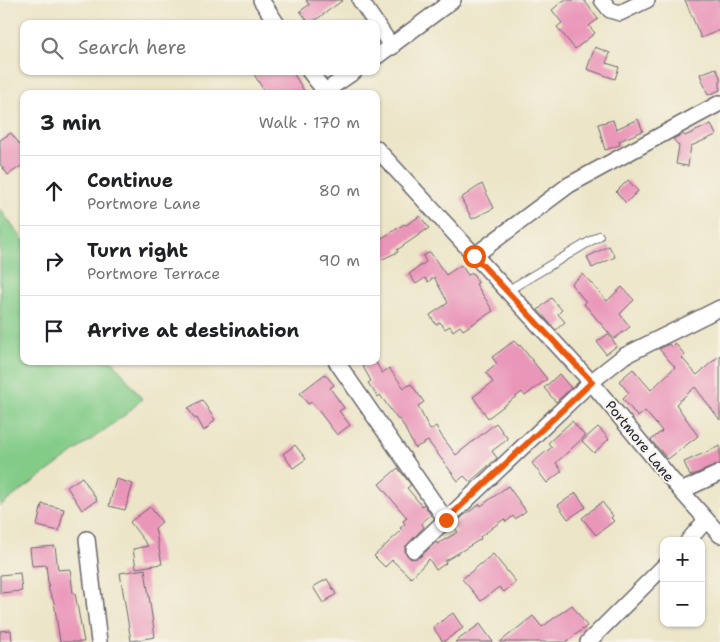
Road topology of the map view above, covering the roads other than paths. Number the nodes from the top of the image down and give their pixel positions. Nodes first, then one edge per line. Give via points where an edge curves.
1 (261, 0) edge
2 (360, 0) edge
3 (453, 0) edge
4 (602, 0) edge
5 (647, 0) edge
6 (274, 20) edge
7 (374, 20) edge
8 (380, 29) edge
9 (392, 47) junction
10 (380, 54) edge
11 (312, 75) edge
12 (349, 75) edge
13 (322, 90) edge
14 (328, 90) edge
15 (720, 103) edge
16 (380, 156) edge
17 (599, 236) dead end
18 (474, 256) junction
19 (507, 291) junction
20 (720, 308) edge
21 (339, 365) edge
22 (592, 382) junction
23 (720, 473) edge
24 (681, 491) junction
25 (446, 520) junction
26 (706, 520) junction
27 (720, 535) edge
28 (691, 537) edge
29 (87, 539) dead end
30 (414, 550) dead end
31 (660, 570) edge
32 (99, 642) edge
33 (588, 642) edge

1 - 6 street
2 - 7 street
3 - 9 street
4 - 5 street via 610,10 620,13
8 - 9 street
9 - 10 street
11 - 13 street
12 - 14 street
15 - 18 street via 569,185
16 - 18 street, Portmore Lane
17 - 19 lane
18 - 19 street, Portmore Lane
19 - 22 street, Portmore Lane
20 - 22 street via 624,356
21 - 25 street
22 - 24 street, Portmore Lane
22 - 25 street
23 - 24 street
24 - 26 street, Portmore Lane
25 - 30 street
26 - 27 street, Portmore Lane
26 - 28 street
29 - 32 street
31 - 33 street

